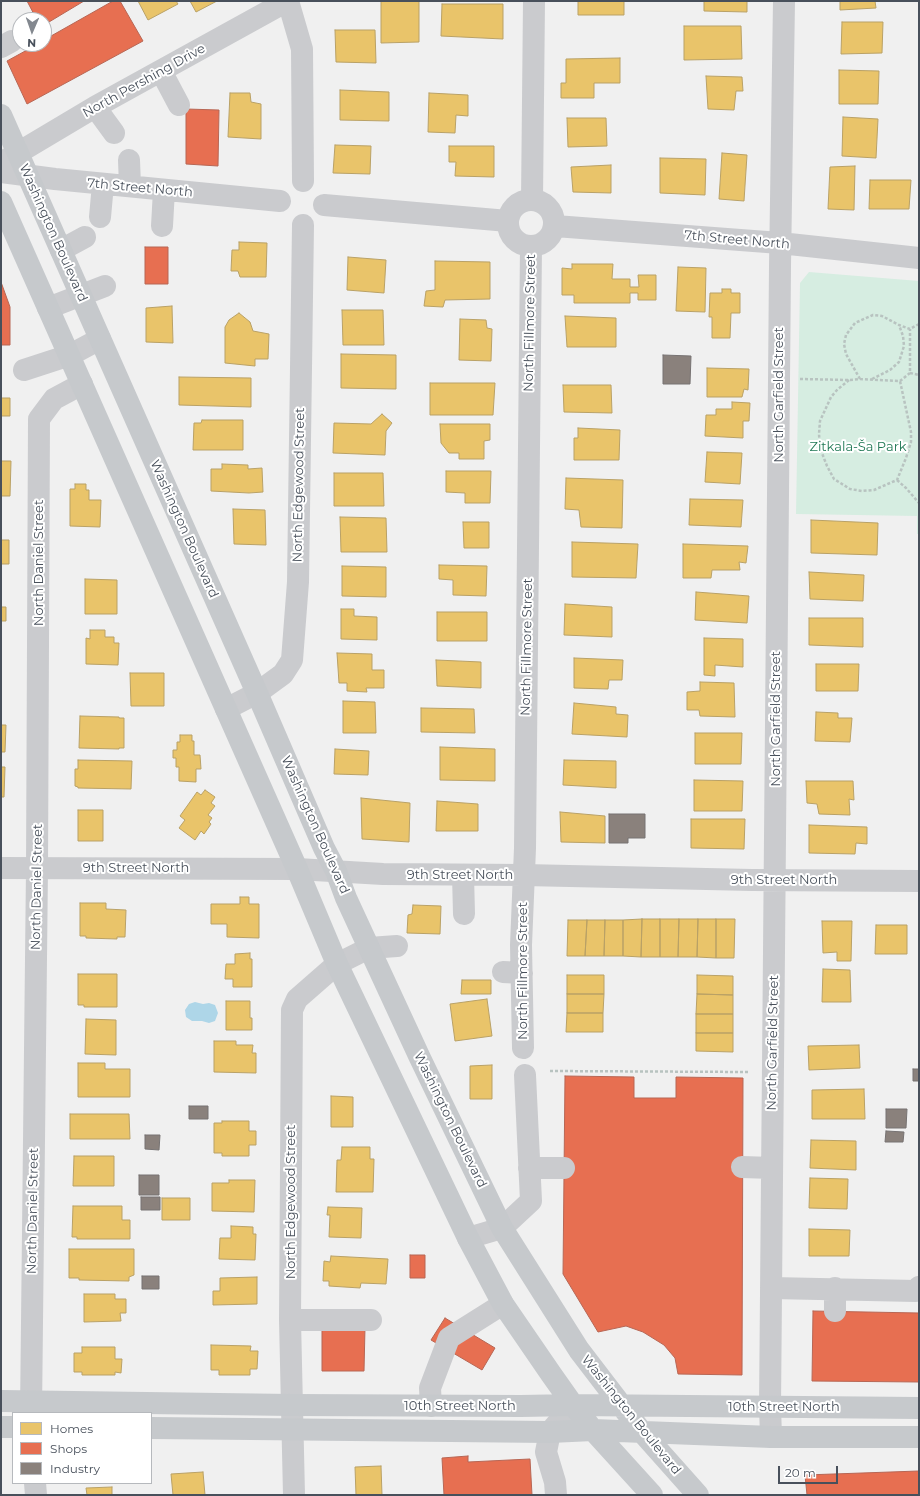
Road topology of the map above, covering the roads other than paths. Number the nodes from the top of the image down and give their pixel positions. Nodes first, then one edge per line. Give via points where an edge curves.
1 (288, 1) edge
2 (534, 1) edge
3 (784, 1) edge
4 (161, 71) junction
5 (178, 105) dead end
6 (95, 107) junction
7 (1, 115) edge
8 (114, 132) dead end
9 (9, 158) edge
10 (129, 160) dead end
11 (1, 172) edge
12 (28, 176) junction
13 (303, 181) junction
14 (103, 184) junction
15 (130, 186) junction
16 (164, 190) junction
17 (532, 200) junction
18 (280, 201) junction
19 (1, 202) edge
20 (324, 205) junction
21 (100, 217) dead end
22 (508, 221) junction
23 (303, 225) junction
24 (162, 226) dead end
25 (554, 226) junction
26 (85, 237) dead end
27 (780, 243) junction
28 (531, 246) junction
29 (61, 250) junction
30 (919, 258) edge
31 (105, 286) dead end
32 (80, 295) junction
33 (48, 308) junction
34 (100, 339) junction
35 (70, 355) junction
36 (24, 370) dead end
37 (82, 384) junction
38 (257, 693) junction
39 (226, 709) junction
40 (1, 868) edge
41 (37, 868) junction
42 (297, 869) junction
43 (336, 871) junction
44 (464, 875) junction
45 (524, 875) junction
46 (775, 881) junction
47 (919, 881) edge
48 (464, 914) dead end
49 (397, 946) dead end
50 (369, 948) junction
51 (337, 964) junction
52 (523, 1048) dead end
53 (525, 1075) dead end
54 (742, 1167) dead end
55 (529, 1168) junction
56 (564, 1168) dead end
57 (772, 1168) junction
58 (502, 1228) junction
59 (468, 1238) junction
60 (919, 1287) edge
61 (771, 1288) junction
62 (835, 1288) junction
63 (503, 1304) junction
64 (835, 1312) dead end
65 (290, 1320) junction
66 (372, 1320) dead end
67 (1, 1401) edge
68 (292, 1405) junction
69 (573, 1405) junction
70 (620, 1405) junction
71 (430, 1406) junction
72 (770, 1406) junction
73 (31, 1407) edge
74 (919, 1408) edge
75 (1, 1427) edge
76 (12, 1427) edge
77 (152, 1428) edge
78 (292, 1429) junction
79 (593, 1430) junction
80 (641, 1431) junction
81 (550, 1432) junction
82 (771, 1437) junction
83 (919, 1437) edge
84 (35, 1484) edge
85 (36, 1495) edge
86 (294, 1495) edge
87 (556, 1495) edge
88 (652, 1495) edge
89 (698, 1495) edge

1 - 4 street, North Pershing Drive
1 - 13 street via 302,49
2 - 17 street
3 - 27 street, North Garfield Street
4 - 5 street
4 - 6 street, North Pershing Drive
6 - 8 street
6 - 9 street, North Pershing Drive
7 - 9 main road, Washington Boulevard
9 - 12 main road, Washington Boulevard
10 - 15 street
11 - 12 street, 7th Street North
12 - 14 street, 7th Street North
12 - 29 main road, Washington Boulevard
13 - 18 street via 290,184
13 - 20 street via 321,191
14 - 15 street, 7th Street North
14 - 21 street
15 - 16 street, 7th Street North
16 - 18 street, 7th Street North
16 - 24 street
17 - 22 street via 525,200 513,208
17 - 25 street via 546,205 554,218
18 - 23 street via 280,208 289,221
19 - 33 main road
20 - 22 street
20 - 23 street via 323,211 315,221
22 - 28 street via 512,236 524,245
23 - 38 street, North Edgewood Street via 298,582 292,660 283,674
25 - 27 street, 7th Street North
25 - 28 street via 553,232 544,242
26 - 29 street
27 - 30 street, 7th Street North
27 - 46 street, North Garfield Street
28 - 45 street, North Fillmore Street
29 - 32 main road, Washington Boulevard
31 - 32 street
32 - 33 street
32 - 34 main road, Washington Boulevard
33 - 35 main road
34 - 35 street
34 - 38 main road, Washington Boulevard
35 - 36 street
35 - 37 main road
37 - 39 main road
37 - 41 street, North Daniel Street via 54,399 39,419
38 - 39 street, North Edgewood Street
38 - 43 main road, Washington Boulevard via 320,841
39 - 42 main road
40 - 41 street, 9th Street North
41 - 42 street, 9th Street North
41 - 73 street, North Daniel Street
42 - 43 street, 9th Street North
42 - 51 main road
43 - 44 street, 9th Street North
43 - 50 main road, Washington Boulevard
44 - 45 street, 9th Street North
44 - 48 street
45 - 46 street, 9th Street North
45 - 52 street, North Fillmore Street via 512,945
46 - 47 street, 9th Street North
46 - 57 street, North Garfield Street
49 - 50 street
50 - 51 street, North Edgewood Street
50 - 58 main road, Washington Boulevard
51 - 59 main road
51 - 65 street, North Edgewood Street via 297,999 292,1010
53 - 55 street
54 - 57 street
55 - 56 street
55 - 58 street via 531,1201
57 - 61 street, North Garfield Street
58 - 59 street
58 - 70 main road, Washington Boulevard via 579,1350
59 - 63 main road
60 - 62 street via 916,1290
61 - 62 street
61 - 72 street, North Garfield Street
62 - 64 street
63 - 69 main road
63 - 71 street via 449,1338 430,1388
65 - 66 street
65 - 68 street, North Edgewood Street
67 - 73 main road, 10th Street North
68 - 71 main road, 10th Street North
68 - 73 main road, 10th Street North
68 - 78 street, North Edgewood Street
69 - 70 main road, 10th Street North
69 - 71 main road, 10th Street North
69 - 79 main road
69 - 81 street
70 - 72 main road, 10th Street North
70 - 80 main road, Washington Boulevard
72 - 74 main road, 10th Street North
72 - 82 street, North Garfield Street
75 - 76 main road
77 - 78 main road, 10th Street North
78 - 81 main road, 10th Street North
78 - 86 street, North Edgewood Street
79 - 80 main road, 10th Street North
79 - 81 main road, 10th Street North
79 - 88 main road
80 - 82 main road, 10th Street North
80 - 89 main road, Washington Boulevard
81 - 87 street via 546,1452
82 - 83 main road, 10th Street North
84 - 85 street

